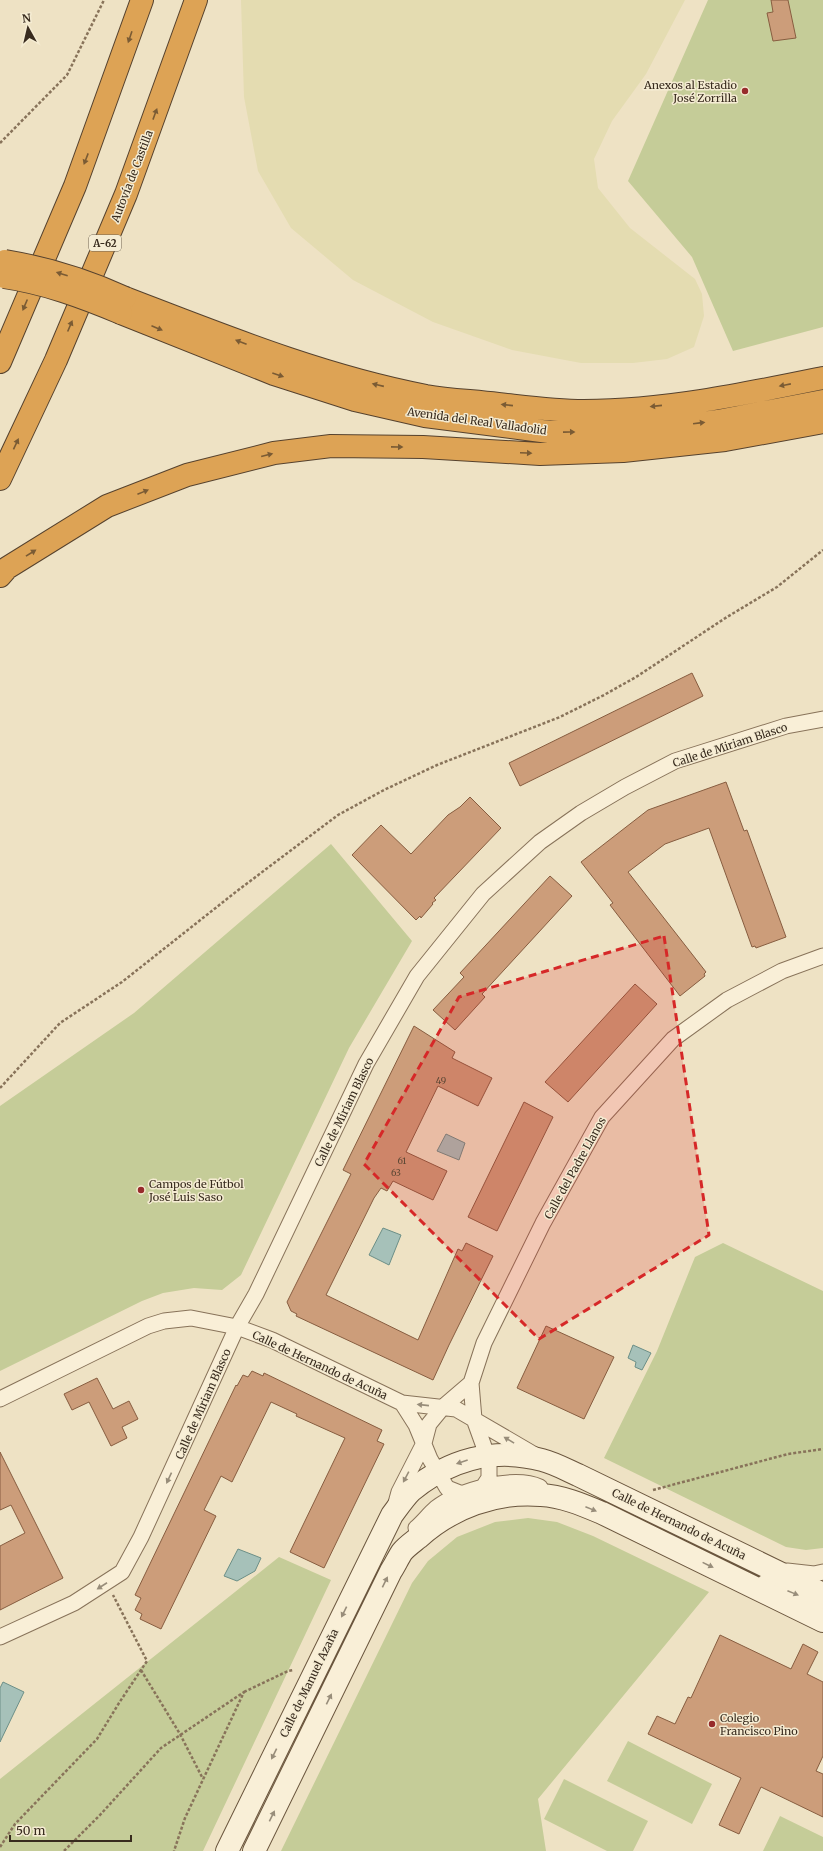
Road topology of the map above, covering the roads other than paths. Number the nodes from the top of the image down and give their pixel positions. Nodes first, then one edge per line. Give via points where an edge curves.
1 (142, 0) edge
2 (196, 0) edge
3 (2, 269) edge
4 (123, 305) junction
5 (0, 362) edge
6 (823, 378) edge
7 (823, 402) edge
8 (823, 422) edge
9 (0, 479) edge
10 (0, 576) edge
11 (823, 719) edge
12 (823, 956) edge
13 (237, 1327) junction
14 (471, 1382) junction
15 (0, 1399) edge
16 (402, 1403) junction
17 (443, 1407) junction
18 (474, 1419) junction
19 (424, 1443) junction
20 (487, 1455) junction
21 (543, 1460) junction
22 (438, 1473) junction
23 (482, 1487) junction
24 (568, 1500) junction
25 (460, 1502) junction
26 (392, 1515) junction
27 (820, 1596) edge
28 (0, 1637) edge
29 (227, 1851) edge
30 (254, 1851) edge

1 -> 5 highway via 75,186
9 -> 2 highway, Autovía de Castilla / A-62 via 56,360 126,194
3 - 4 highway, bridge via 30,281
6 -> 4 highway, Avenida del Real Valladolid via 715,398 619,410 545,409 427,396 353,379
4 -> 7 highway, Avenida del Real Valladolid via 189,342 274,374 354,400 425,416 550,432 624,431 718,421
10 -> 8 highway via 7,568 107,506 187,475 274,453 331,446 423,447 540,454 623,451 725,440
11 - 13 street, Calle de Miriam Blasco via 786,726 675,761 581,813 540,842 483,894 417,976 366,1064 256,1294
12 - 14 street, Calle del Padre Llanos via 782,971 726,1000 673,1039 602,1117 543,1223 484,1343
13 - 15 street, Calle de Hernando de Acuña via 191,1318 164,1321 148,1326
13 - 16 street, Calle de Hernando de Acuña via 272,1340
13 -> 28 street, Calle de Miriam Blasco via 141,1537 122,1572 74,1604
14 - 17 street, Calle del Padre Llanos
14 - 18 street, Calle del Padre Llanos
17 -> 16 street, Calle de Hernando de Acuña
16 - 19 street via 416,1424
17 - 18 street, Calle de Hernando de Acuña via 456,1409
17 - 19 street, Calle de Manuel Azaña via 429,1424
18 - 20 street
21 -> 18 street, Calle de Hernando de Acuña
19 - 22 street
19 -> 26 street, Calle de Manuel Azaña via 399,1492
20 - 21 street, Calle de Hernando de Acuña via 516,1455
20 -> 22 street, Calle de Hernando de Acuña via 460,1462
20 - 23 street via 489,1478
21 - 27 street, Calle de Hernando de Acuña via 771,1569
22 - 25 street
22 - 26 street, Calle de Manuel Azaña via 411,1492
23 - 24 street, Calle de Hernando de Acuña via 509,1483 533,1484
23 - 25 street, Calle de Hernando de Acuña
24 - 25 street, Calle de Hernando de Acuña via 519,1494
24 -> 27 street, Calle de Hernando de Acuña via 602,1513 742,1581
30 -> 25 street via 402,1552
26 -> 29 street, Calle de Manuel Azaña

